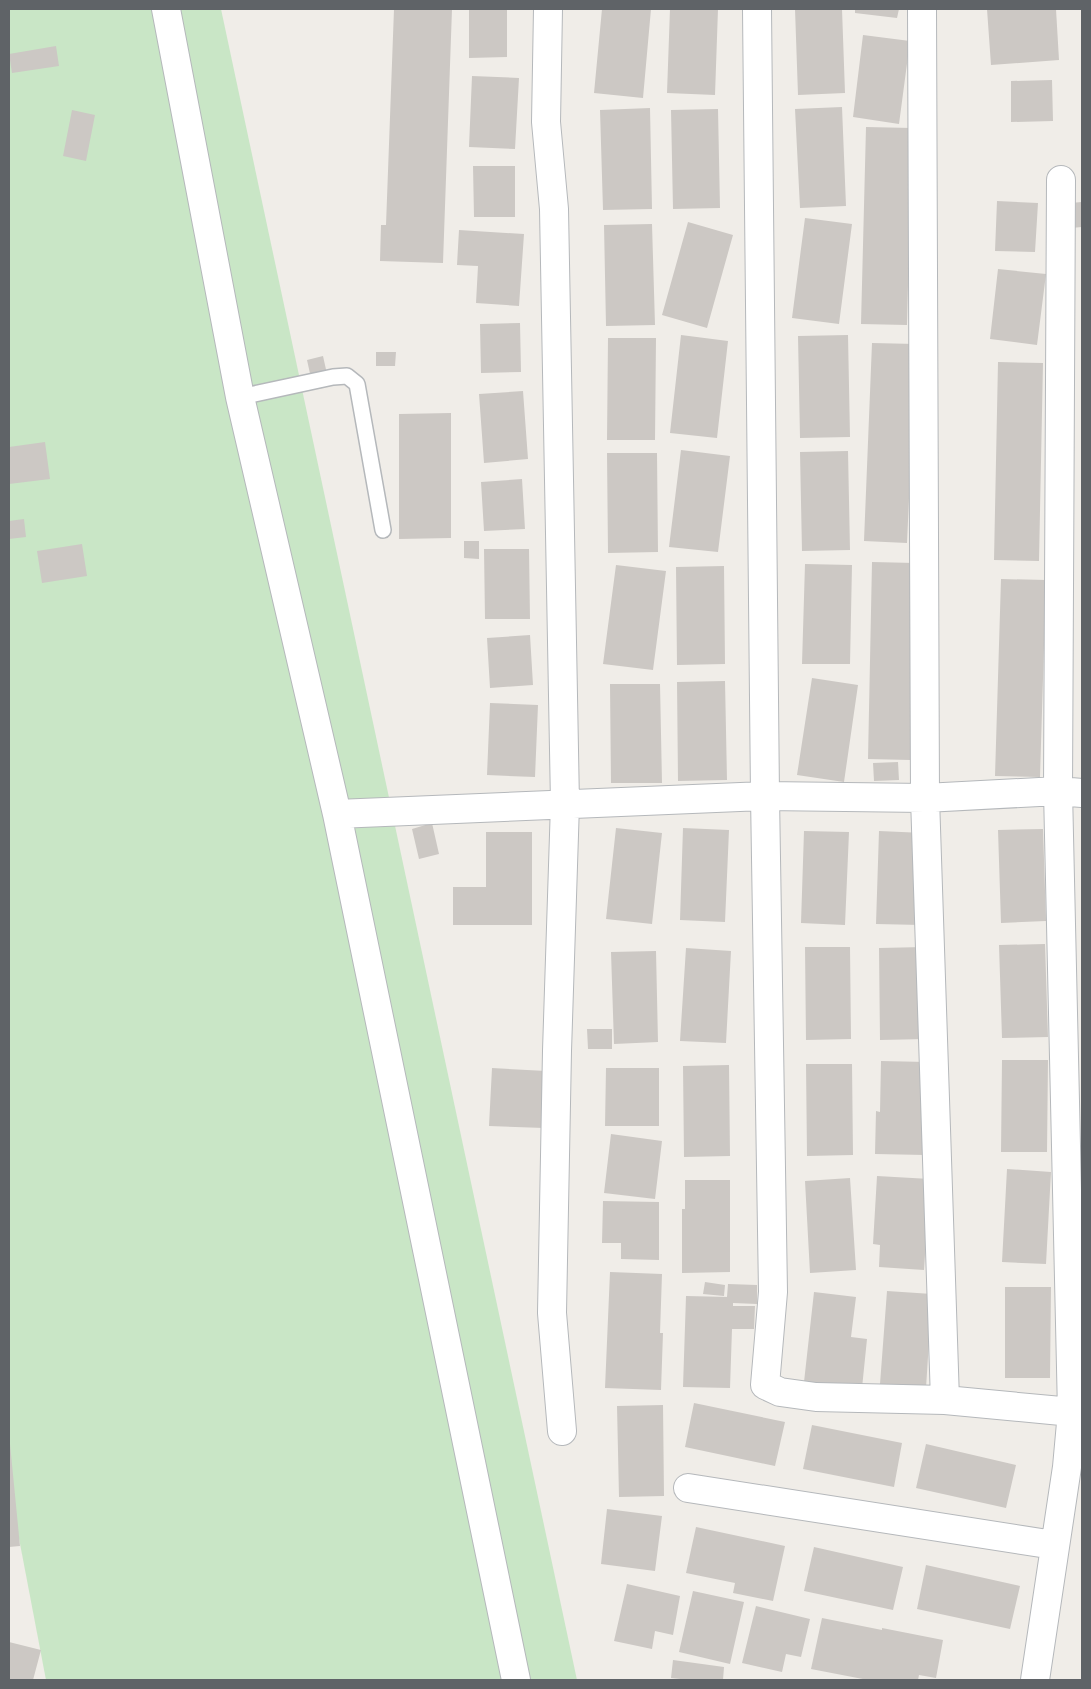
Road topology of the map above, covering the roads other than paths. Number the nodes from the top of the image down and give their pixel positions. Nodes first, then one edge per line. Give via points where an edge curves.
1 (166, 9) edge
2 (548, 9) edge
3 (756, 9) edge
4 (922, 9) edge
5 (1061, 180) dead end
6 (240, 397) junction
7 (383, 530) dead end
8 (1070, 792) edge
9 (765, 796) junction
10 (925, 798) junction
11 (565, 804) junction
12 (337, 814) junction
13 (945, 1400) junction
14 (1072, 1412) junction
15 (562, 1431) dead end
16 (688, 1488) dead end
17 (1054, 1545) junction
18 (516, 1680) edge
19 (1035, 1680) edge

1 - 6 street
2 - 11 street via 546,122 554,209
3 - 9 street
4 - 10 street
5 - 8 street
6 - 7 lane via 333,377 347,376 357,384
6 - 12 street
8 - 10 street
8 - 14 street
9 - 10 street
9 - 11 street
9 - 13 street via 773,1292 765,1385 780,1392 816,1397
10 - 13 street
11 - 12 street
11 - 15 street via 552,1312
12 - 18 street
13 - 14 street
14 - 17 street
16 - 17 street
17 - 19 street

